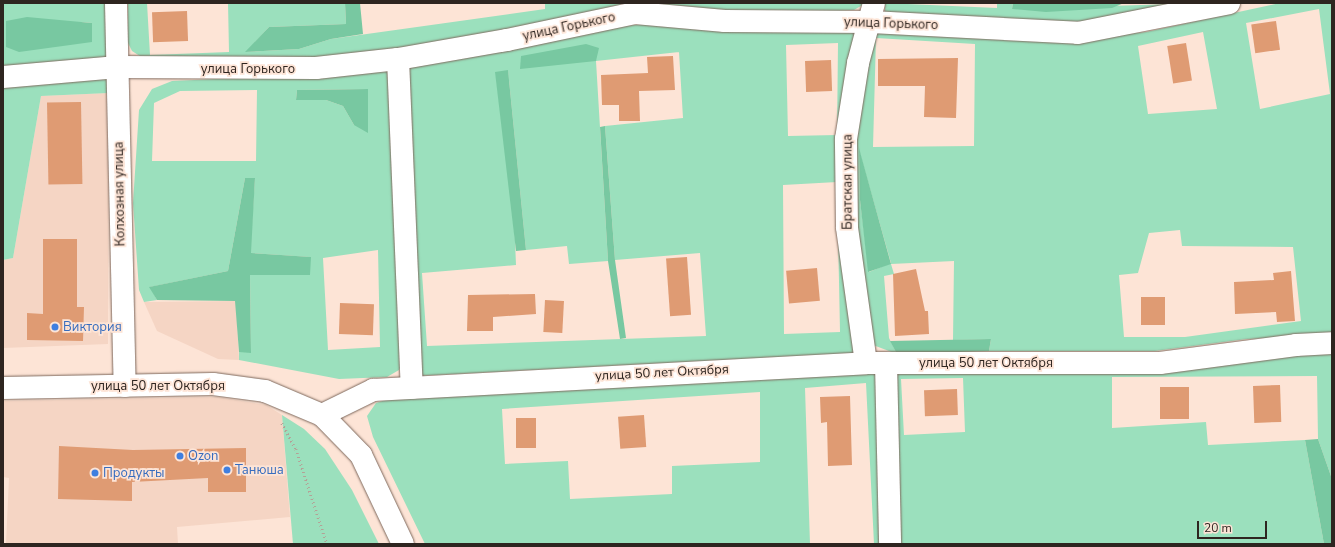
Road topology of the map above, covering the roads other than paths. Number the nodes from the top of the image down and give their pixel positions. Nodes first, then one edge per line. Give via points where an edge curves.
1 (116, 3) edge
2 (1229, 3) edge
3 (636, 8) edge
4 (873, 12) edge
5 (398, 59) junction
6 (118, 67) junction
7 (3, 77) edge
8 (1332, 343) edge
9 (876, 363) junction
10 (125, 386) junction
11 (3, 388) edge
12 (412, 388) junction
13 (322, 415) junction
14 (402, 544) edge
15 (890, 544) edge

1 - 6 street, Колхозная улица
2 - 4 street, улица Горького via 1078,33
3 - 4 street, улица Горького via 725,22
3 - 5 street, улица Горького
4 - 9 street, Братская улица via 858,63 846,139 847,228
5 - 6 street, улица Горького via 316,68 240,71
5 - 12 street
6 - 7 street, улица Горького
6 - 10 street, Колхозная улица
8 - 9 street, улица 50 лет Октября via 1160,363
9 - 12 street, улица 50 лет Октября
9 - 15 street, Братская улица
10 - 11 street, улица 50 лет Октября
10 - 13 street, улица 50 лет Октября via 213,384 265,391
12 - 13 street, улица 50 лет Октября via 373,390
13 - 14 street via 361,455

